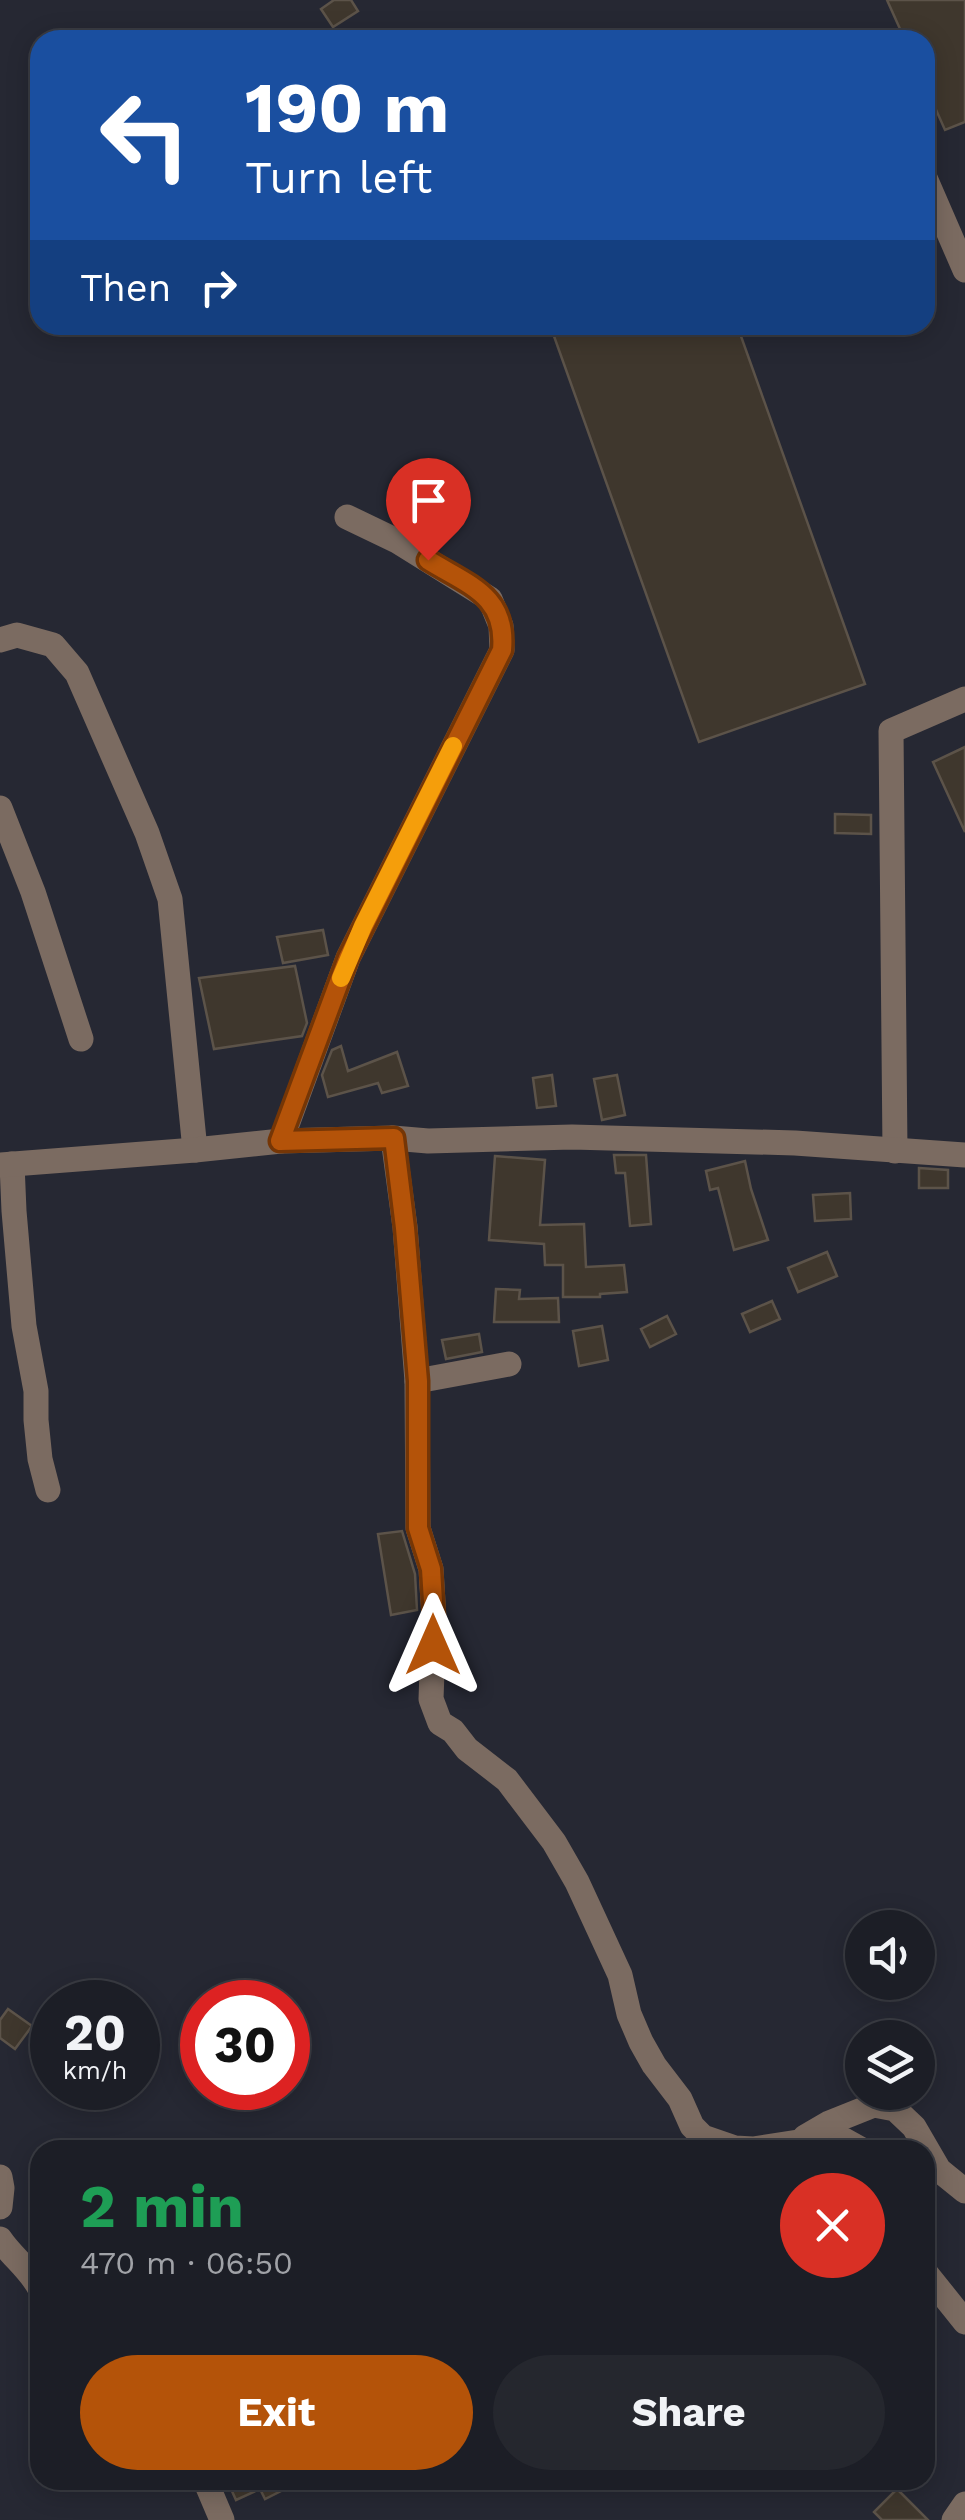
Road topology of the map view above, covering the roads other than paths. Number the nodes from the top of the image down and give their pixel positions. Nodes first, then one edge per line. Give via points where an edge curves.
1 (935, 201) edge
2 (965, 270) edge
3 (348, 517) dead end
4 (0, 640) edge
5 (965, 699) edge
6 (0, 808) edge
7 (80, 1039) dead end
8 (394, 1138) junction
9 (280, 1141) junction
10 (195, 1150) junction
11 (895, 1151) junction
12 (965, 1154) edge
13 (6, 1165) edge
14 (509, 1364) dead end
15 (418, 1381) junction
16 (48, 1490) dead end
17 (711, 2140) edge
18 (801, 2140) joint
19 (844, 2140) edge
20 (922, 2140) edge
21 (935, 2163) edge
22 (0, 2177) edge
23 (965, 2192) edge
24 (0, 2206) edge
25 (0, 2239) edge
26 (30, 2273) edge
27 (935, 2284) edge
28 (965, 2322) edge
29 (209, 2490) edge
30 (965, 2504) edge
31 (222, 2520) edge
32 (954, 2520) edge

1 - 2 street
3 - 9 street via 490,599 502,650 348,958
4 - 10 street via 17,634 53,645 77,673 148,834 170,900
5 - 11 street via 891,730
6 - 7 street
8 - 9 street
8 - 11 street via 572,1136
8 - 15 street
9 - 10 street
10 - 13 street
11 - 12 street
13 - 16 street
14 - 15 street
15 - 17 street via 418,1528 431,1569 431,1699 440,1723 507,1780 554,1842 620,1974 629,2014 654,2065 692,2126
18 - 19 street
18 - 20 street via 874,2105 895,2108
21 - 23 street
22 - 24 street
25 - 26 street
27 - 28 street
29 - 31 street
30 - 32 street

